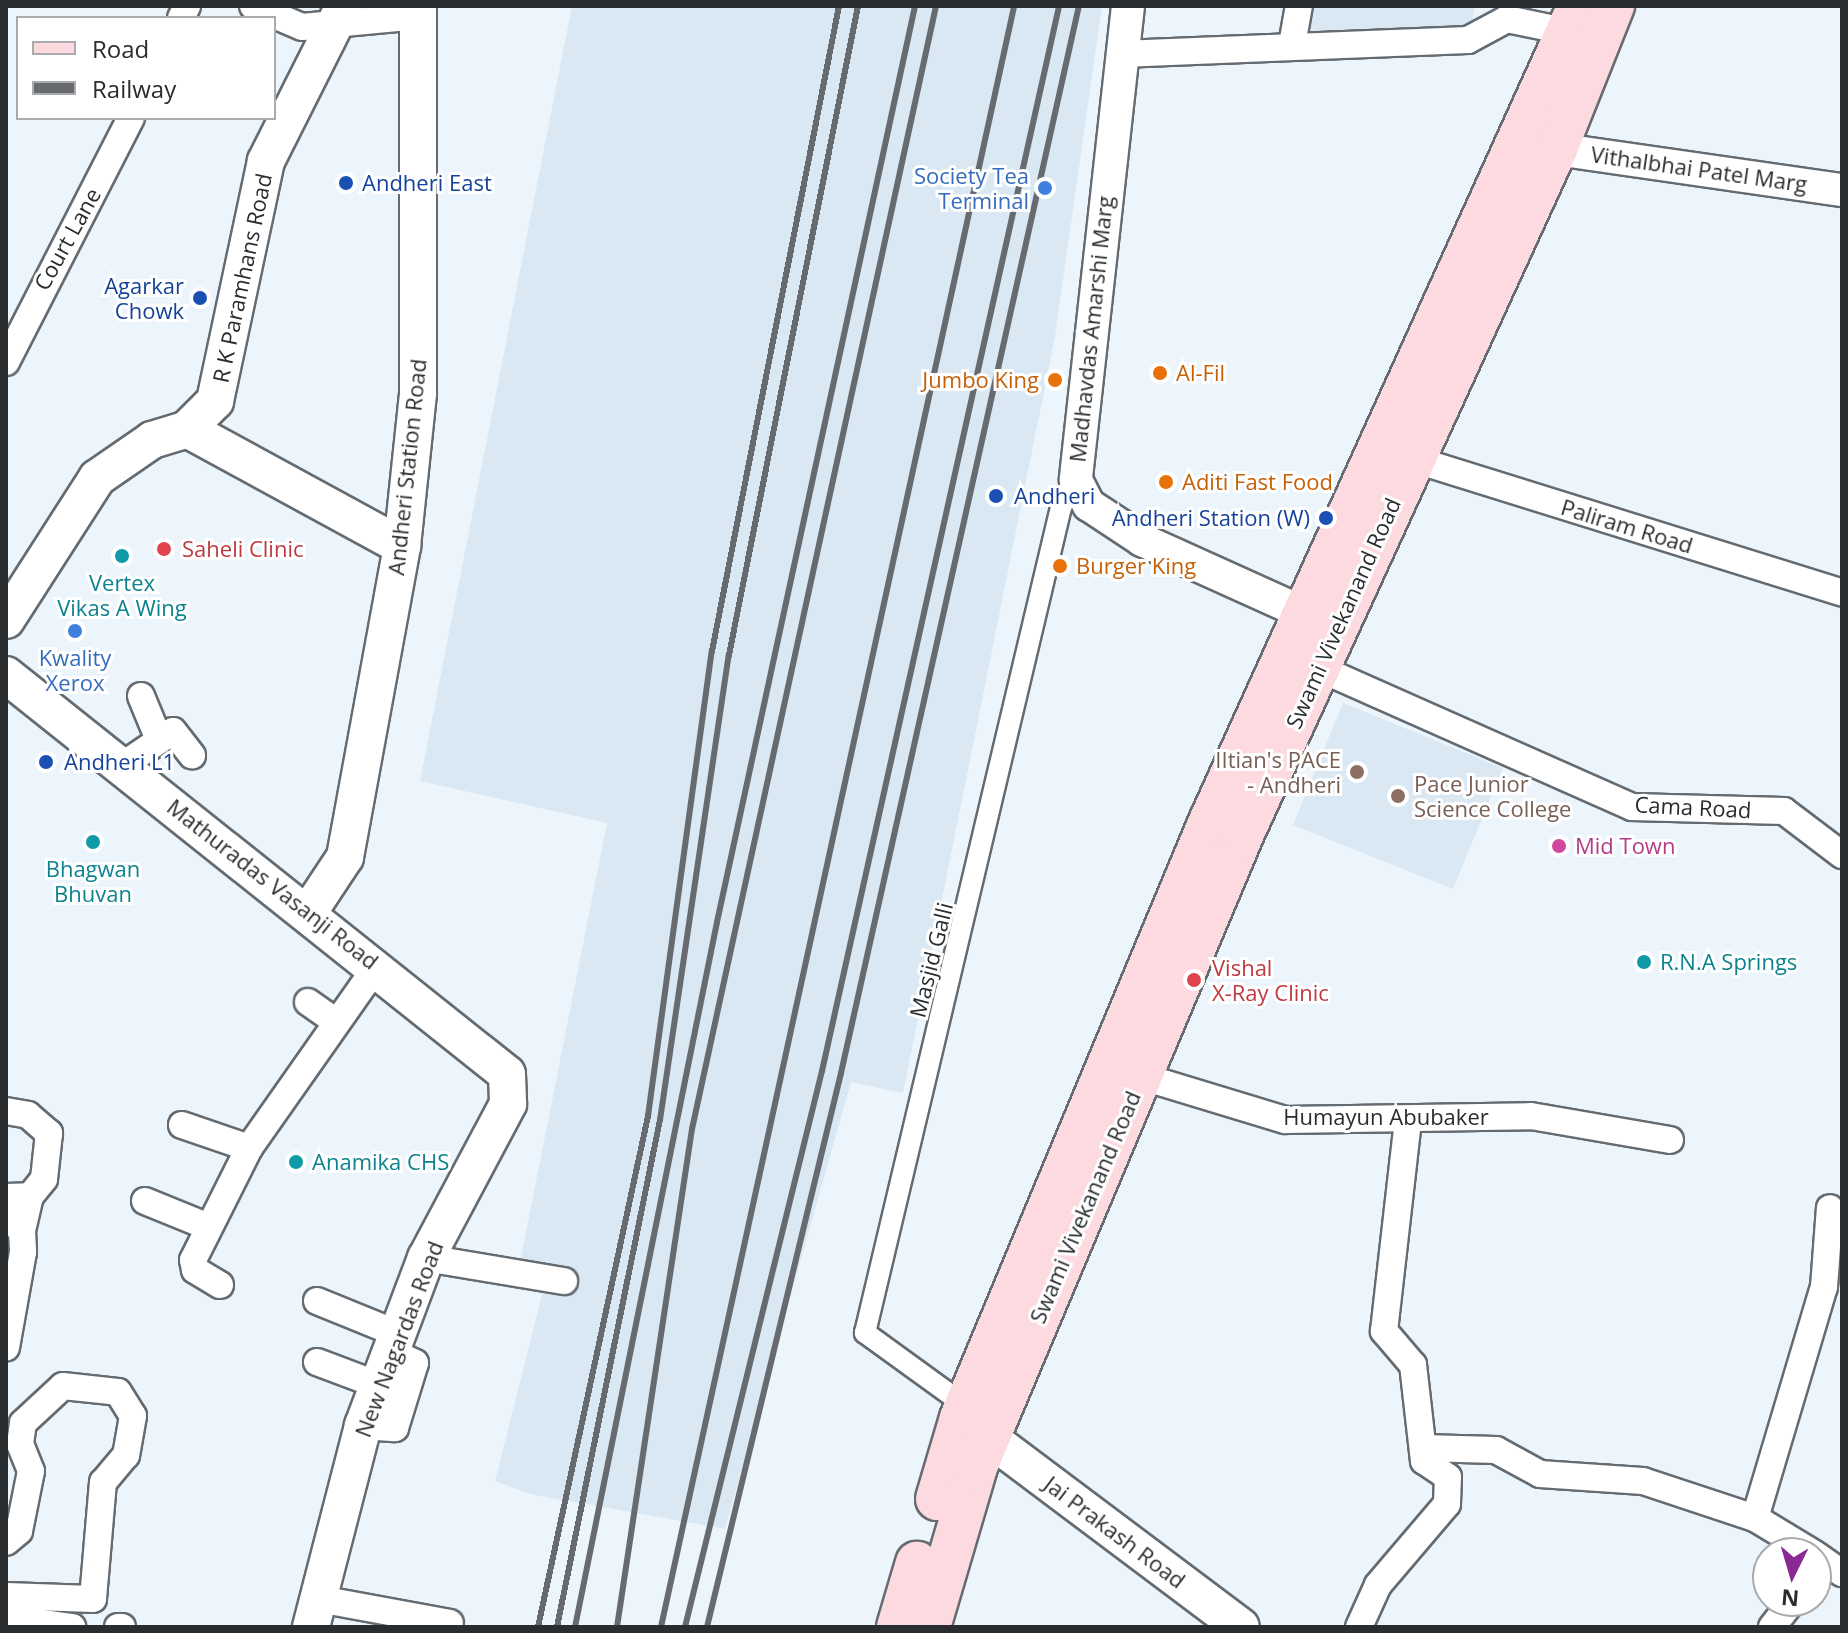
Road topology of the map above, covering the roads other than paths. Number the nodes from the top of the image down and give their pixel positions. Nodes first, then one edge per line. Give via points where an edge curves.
1 (253, 6) edge
2 (1128, 6) edge
3 (1299, 6) edge
4 (1613, 6) edge
5 (418, 11) edge
6 (1508, 12) edge
7 (338, 16) edge
8 (1574, 19) edge
9 (1292, 45) junction
10 (1121, 54) junction
11 (130, 120) edge
12 (1556, 149) junction
13 (1842, 190) edge
14 (6, 362) edge
15 (187, 429) junction
16 (1413, 459) junction
17 (1076, 480) junction
18 (402, 546) junction
19 (1842, 593) edge
20 (6, 620) edge
21 (1320, 621) junction
22 (1302, 661) junction
23 (7, 671) edge
24 (141, 696) dead end
25 (158, 737) junction
26 (192, 755) dead end
27 (123, 765) junction
28 (1842, 855) edge
29 (308, 913) junction
30 (377, 966) junction
31 (308, 1002) dead end
32 (423, 1005) joint
33 (337, 1022) junction
34 (319, 1048) junction
35 (1124, 1071) junction
36 (6, 1111) edge
37 (1408, 1119) junction
38 (182, 1125) dead end
39 (1670, 1140) dead end
40 (249, 1148) junction
41 (248, 1180) dead end
42 (18, 1196) edge
43 (145, 1201) dead end
44 (1830, 1208) dead end
45 (209, 1227) junction
46 (11, 1228) edge
47 (426, 1258) junction
48 (564, 1281) dead end
49 (220, 1285) dead end
50 (8, 1293) edge
51 (317, 1301) dead end
52 (6, 1347) edge
53 (317, 1362) dead end
54 (393, 1370) junction
55 (977, 1421) junction
56 (14, 1422) edge
57 (1423, 1448) junction
58 (1755, 1518) junction
59 (1784, 1537) edge
60 (6, 1542) edge
61 (6, 1596) edge
62 (315, 1613) edge
63 (6, 1618) edge
64 (450, 1623) dead end
65 (72, 1627) edge
66 (898, 1627) edge
67 (929, 1627) edge
68 (1241, 1627) edge
69 (1359, 1627) edge

1 - 7 street via 302,27
2 - 10 street, Madhavdas Amarshi Marg
3 - 9 street
4 - 12 main road, Swami Vivekanand Road
5 - 7 street
5 - 18 main road, Andheri Station Road via 418,393
6 - 8 street
6 - 9 street via 1468,40
7 - 15 main road, R K Paramhans Road via 266,161 225,376 215,401
8 - 21 main road, Swami Vivekanand Road
9 - 10 street
10 - 17 street, Madhavdas Amarshi Marg
11 - 14 street, Court Lane
12 - 13 street, Vithalbhai Patel Marg
12 - 16 main road, Swami Vivekanand Road
15 - 18 main road
15 - 20 main road, R K Paramhans Road via 152,440 97,478
16 - 19 street, Paliram Road
16 - 21 main road, Swami Vivekanand Road
17 - 21 street, Madhavdas Amarshi Marg via 1089,505 1142,540
17 - 55 street, Masjid Galli via 1058,520 865,1333
18 - 29 main road, Andheri Station Road via 345,857
21 - 22 main road, Swami Vivekanand Road
22 - 28 street, Cama Road via 1632,807 1784,811
22 - 35 main road, Swami Vivekanand Road
23 - 27 main road, Mathuradas Vasanji Road
24 - 25 street
25 - 26 street via 177,733
25 - 27 street
27 - 29 main road, Mathuradas Vasanji Road
29 - 30 main road, Mathuradas Vasanji Road
30 - 32 main road, Mathuradas Vasanji Road
30 - 33 street
31 - 33 street
32 - 47 main road, New Nagardas Road via 507,1074 508,1104
33 - 34 street
34 - 40 street
34 - 41 street via 327,1060
35 - 37 street, Humayun Abubaker via 1285,1120
35 - 55 main road, Swami Vivekanand Road
36 - 42 street via 28,1115 49,1133 44,1179
37 - 39 street, Humayun Abubaker via 1531,1116
37 - 57 street via 1384,1331 1413,1365
38 - 40 street
40 - 45 street
42 - 46 street
43 - 45 street
44 - 58 street via 1824,1287
45 - 49 street via 193,1260 195,1270
46 - 50 street
47 - 48 street
47 - 54 main road, New Nagardas Road
50 - 52 street
51 - 54 street
53 - 54 street
54 - 62 main road, New Nagardas Road via 363,1426
55 - 66 main road, Swami Vivekanand Road
55 - 67 main road, Swami Vivekanand Road
55 - 68 main road, Jai Prakash Road
56 - 60 street via 31,1471 19,1531
56 - 61 street via 73,1383 118,1392 133,1416 126,1455 103,1482 93,1599
57 - 58 street via 1496,1450 1540,1474 1643,1481
57 - 69 street via 1424,1461 1448,1477 1447,1504 1378,1585
58 - 59 street
62 - 64 street
63 - 65 street

